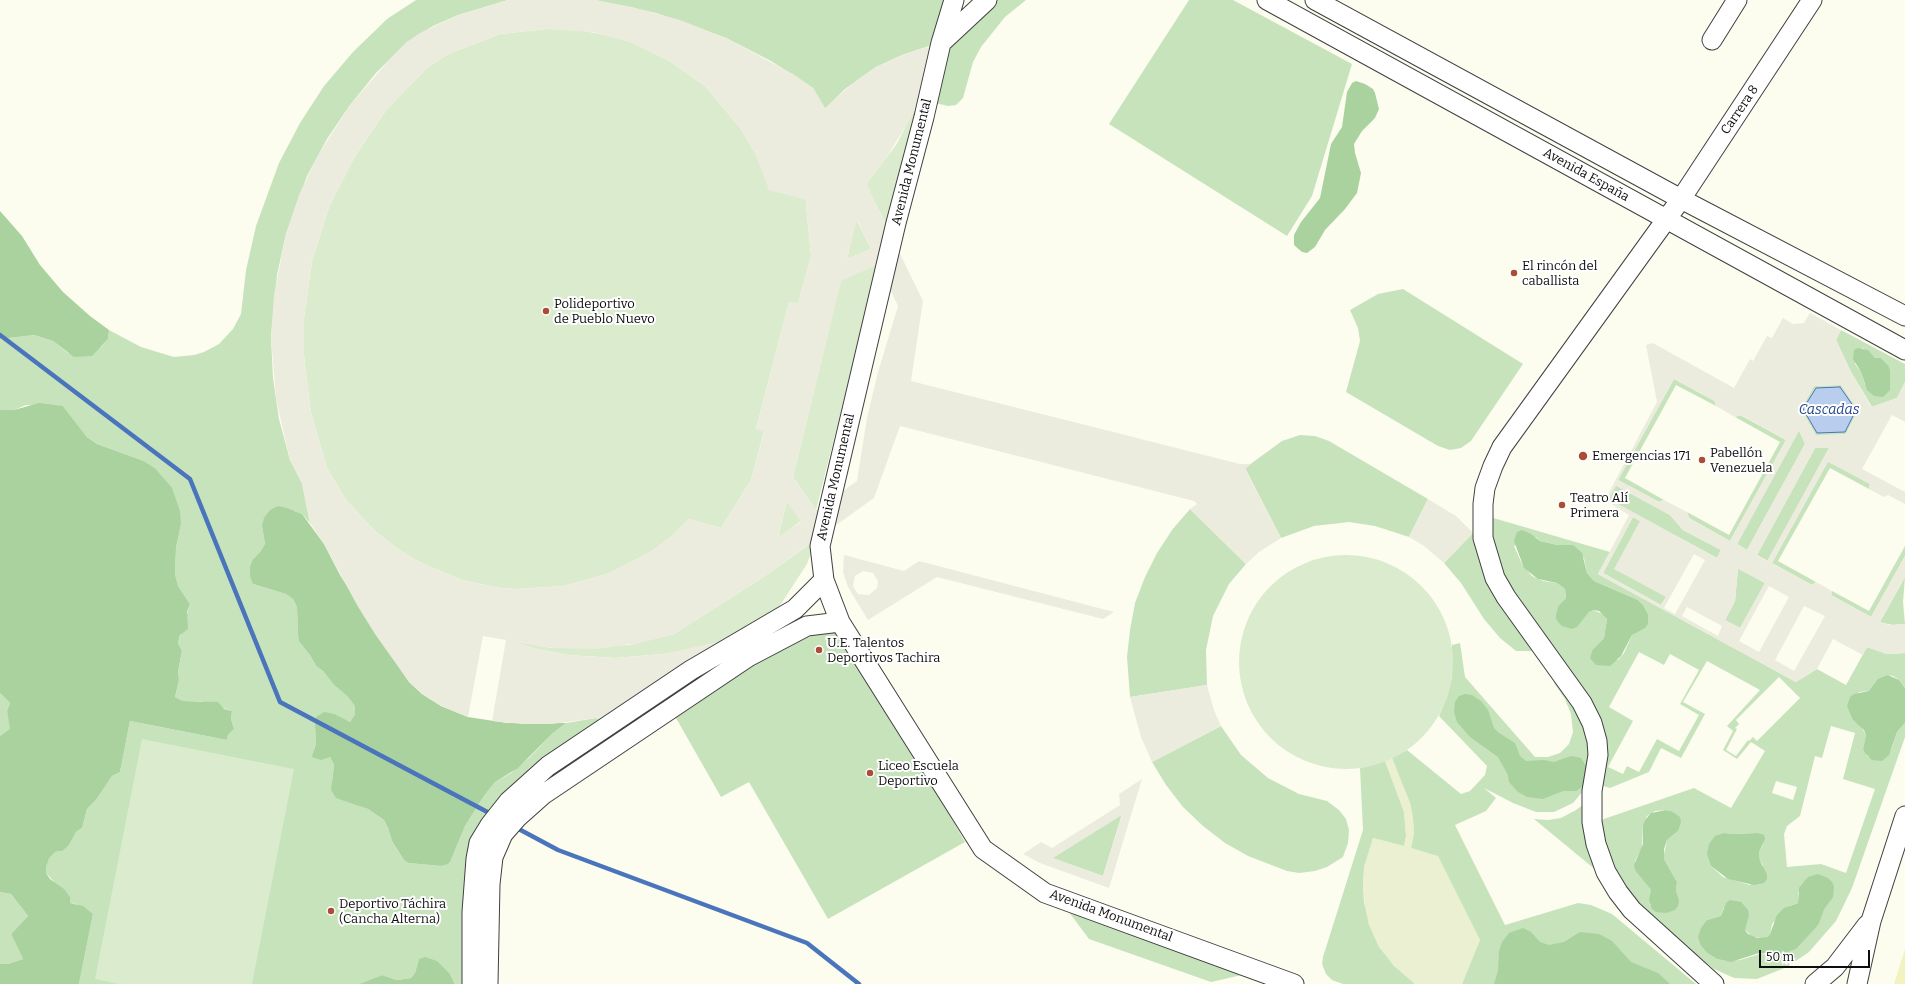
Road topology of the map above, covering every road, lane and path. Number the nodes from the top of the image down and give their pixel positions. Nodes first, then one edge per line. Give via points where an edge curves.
1 (954, 0) edge
2 (987, 0) edge
3 (1267, 0) edge
4 (1315, 0) edge
5 (1737, 0) edge
6 (1812, 0) edge
7 (1712, 40) dead end
8 (941, 43) junction
9 (1681, 199) junction
10 (1665, 219) junction
11 (1905, 316) edge
12 (1905, 350) edge
13 (824, 580) junction
14 (840, 622) junction
15 (658, 693) junction
16 (670, 710) junction
17 (509, 813) junction
18 (1905, 816) edge
19 (496, 830) junction
20 (1871, 921) junction
21 (472, 984) edge
22 (488, 984) edge
23 (1294, 984) edge
24 (1714, 984) edge
25 (1815, 984) edge
26 (1857, 984) edge

1 - 8 street, Avenida Monumental
2 - 8 street
3 - 10 street, Avenida España
4 - 9 street, Avenida España
5 - 7 street
6 - 9 street, Carrera 8
8 - 13 street, Avenida Monumental via 820,546
9 - 10 street, Carrera 8
9 - 11 street, Avenida España
10 - 12 street, Avenida España
10 - 24 street, Carrera 8 via 1502,447 1485,488 1483,532 1490,565 1502,590 1582,703 1592,724 1598,755 1592,792 1592,822 1598,851 1606,872 1632,910
13 - 14 street, Avenida Monumental
13 - 15 street via 795,609 691,670
14 - 16 street via 807,626 748,658
14 - 23 street, Avenida Monumental via 983,849 1045,893
15 - 16 street
15 - 17 street via 548,766 524,786
16 - 17 street via 544,794
17 - 19 street
18 - 20 street
19 - 21 street via 480,843 476,858 472,912
19 - 22 street via 490,884
20 - 25 street via 1835,967
20 - 26 street

